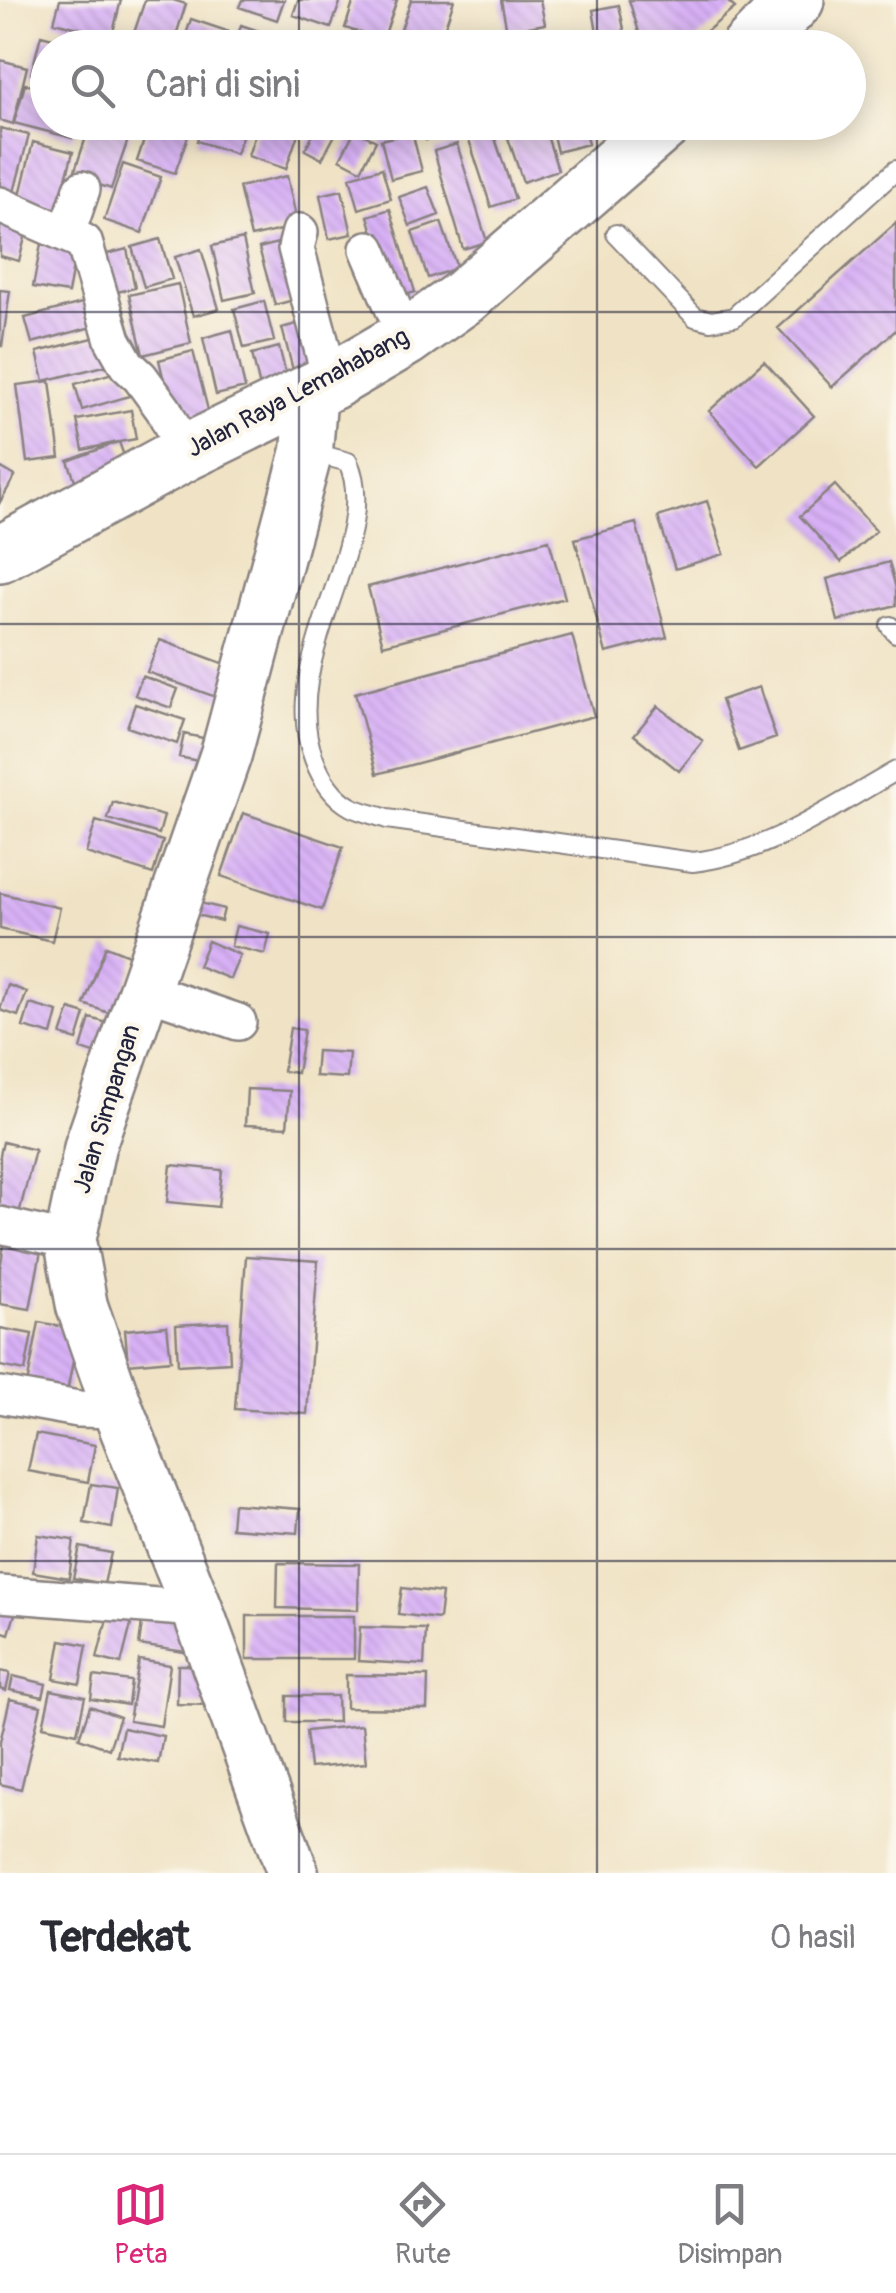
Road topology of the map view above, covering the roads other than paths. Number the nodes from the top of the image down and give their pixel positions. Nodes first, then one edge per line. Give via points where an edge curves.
1 (796, 0) edge
2 (767, 30) edge
3 (644, 140) edge
4 (896, 170) edge
5 (82, 189) dead end
6 (0, 205) edge
7 (300, 232) dead end
8 (616, 234) dead end
9 (88, 241) junction
10 (368, 249) dead end
11 (406, 338) junction
12 (322, 386) junction
13 (306, 451) junction
14 (185, 453) junction
15 (6, 545) edge
16 (896, 772) edge
17 (144, 990) junction
18 (238, 1022) dead end
19 (0, 1225) edge
20 (70, 1241) junction
21 (0, 1395) edge
22 (118, 1410) junction
23 (0, 1594) edge
24 (196, 1609) junction
25 (293, 1873) edge

1 - 2 main road
3 - 11 main road, Jalan Raya Lemahabang via 464,297
4 - 8 lane via 734,317 695,317
5 - 9 street
6 - 9 street
7 - 12 street via 296,248
9 - 14 street via 113,340 164,410
10 - 11 street
11 - 12 main road, Jalan Raya Lemahabang
12 - 13 street, Jalan Simpangan
12 - 14 main road, Jalan Raya Lemahabang
13 - 16 lane via 348,462 356,487 352,529 305,698 305,737 318,772 351,807 387,819 693,862 728,858 764,843
13 - 17 street, Jalan Simpangan via 226,754
14 - 15 main road, Jalan Raya Lemahabang
17 - 18 street
17 - 20 street, Jalan Simpangan via 90,1146
19 - 20 street
20 - 22 street, Jalan Simpangan via 82,1306
21 - 22 street
22 - 24 street, Jalan Simpangan
23 - 24 street
24 - 25 street, Jalan Simpangan

